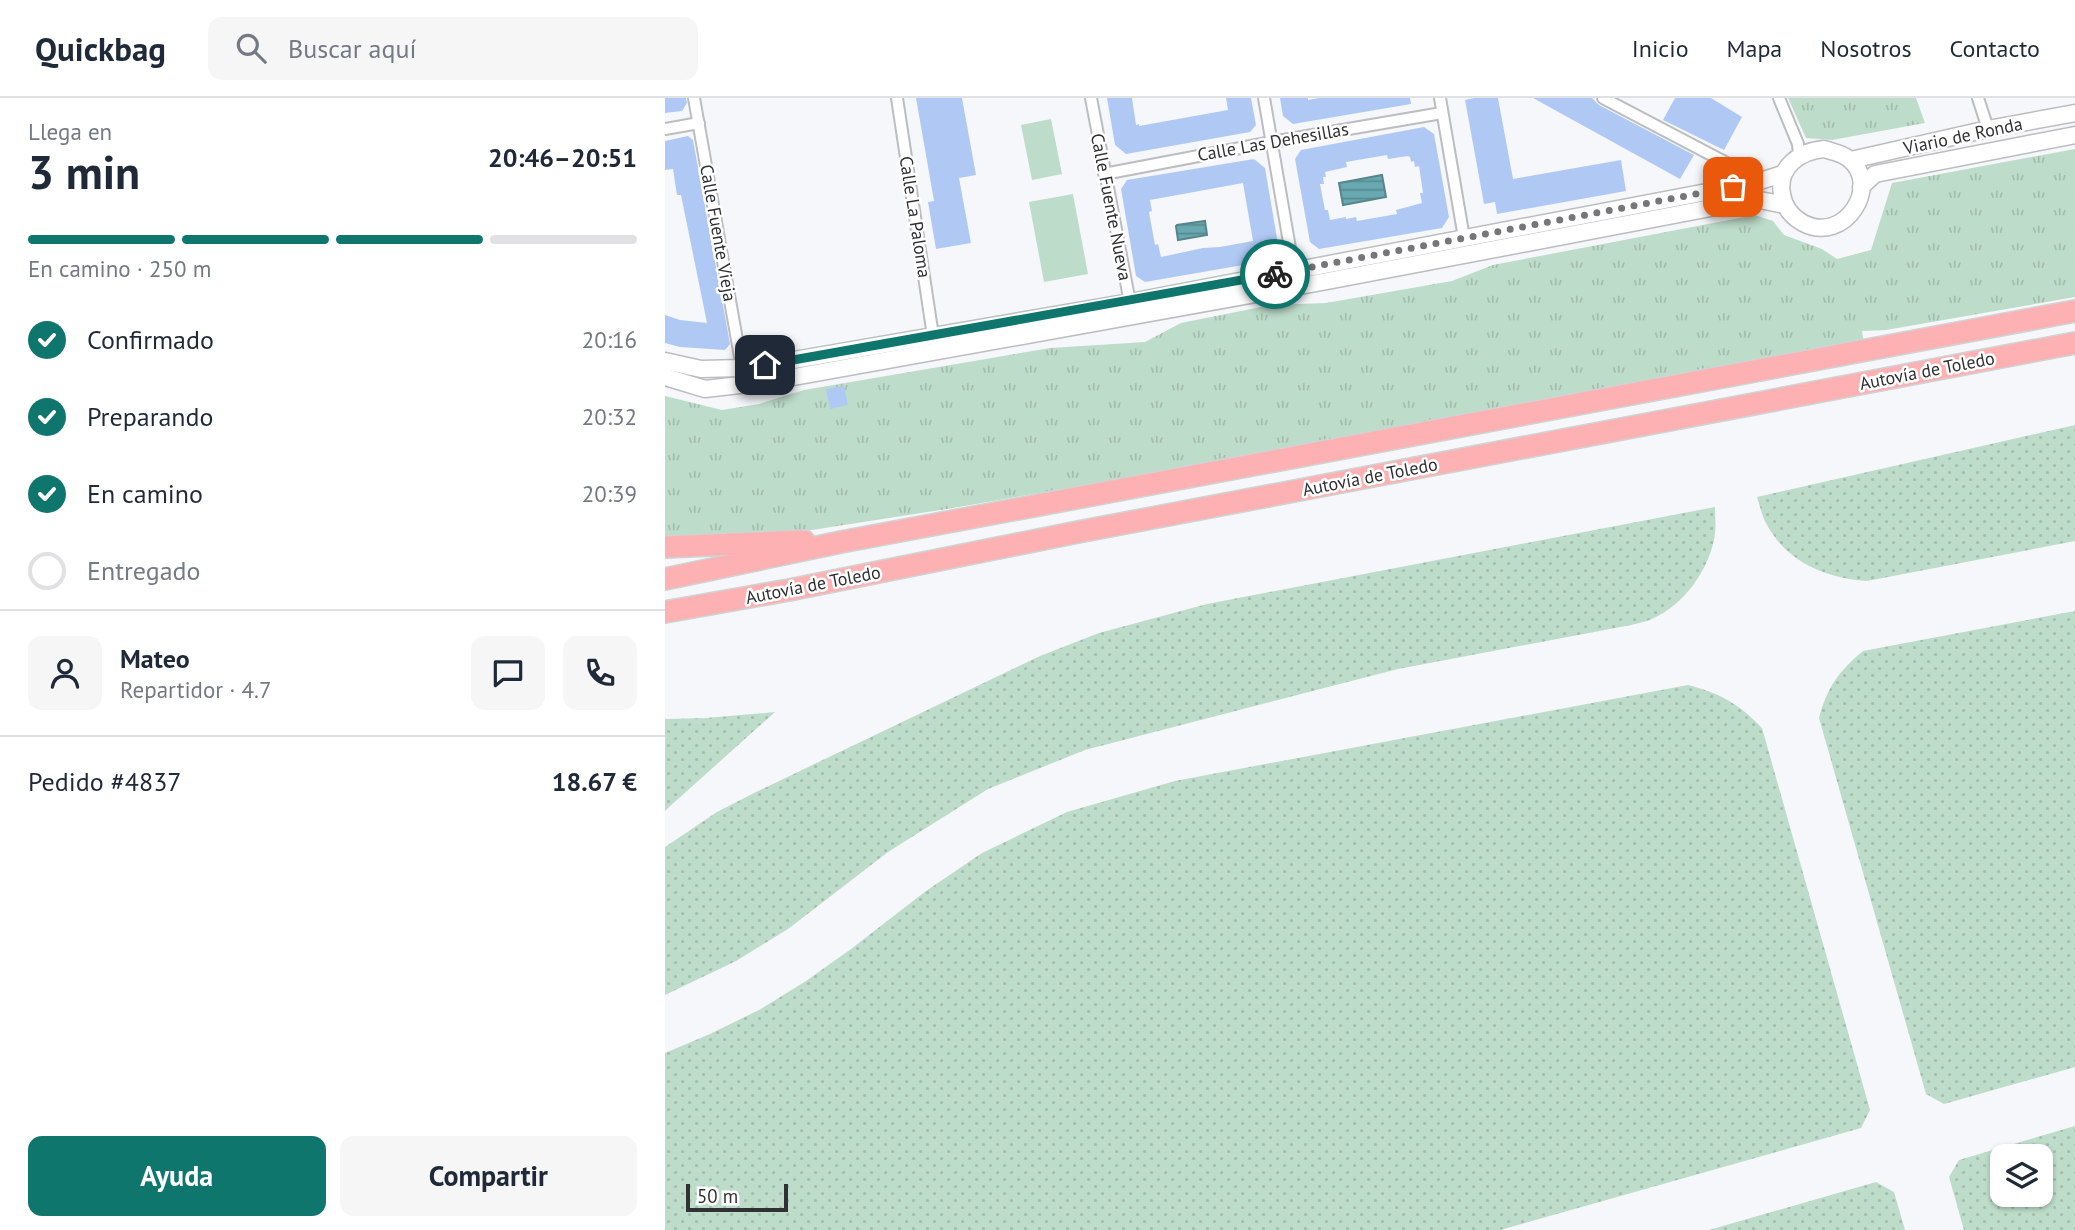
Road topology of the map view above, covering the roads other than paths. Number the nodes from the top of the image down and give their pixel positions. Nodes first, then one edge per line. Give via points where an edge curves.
1 (694, 98) edge
2 (897, 98) edge
3 (1091, 98) edge
4 (1264, 98) edge
5 (1440, 98) edge
6 (1603, 98) edge
7 (1779, 98) edge
8 (1978, 98) edge
9 (1441, 113) junction
10 (2075, 113) edge
11 (699, 123) junction
12 (665, 129) edge
13 (1988, 129) junction
14 (2075, 135) edge
15 (1272, 142) junction
16 (1799, 156) junction
17 (1851, 160) junction
18 (1104, 173) junction
19 (1782, 174) junction
20 (1754, 183) junction
21 (1861, 187) junction
22 (1785, 205) junction
23 (1464, 238) junction
24 (1294, 271) junction
25 (1131, 308) junction
26 (2075, 310) edge
27 (933, 336) junction
28 (2075, 343) edge
29 (665, 361) edge
30 (742, 368) junction
31 (665, 377) edge
32 (841, 542) junction
33 (665, 547) edge
34 (665, 579) edge
35 (665, 612) edge

1 - 11 street, Calle Fuente Vieja
2 - 27 street, Calle La Paloma
3 - 18 street, Calle Fuente Nueva
4 - 15 street
5 - 9 street
6 - 20 street via 1742,171
7 - 16 street
8 - 13 street
9 - 15 street, Calle Las Dehesillas
9 - 23 street
10 - 13 main road, Viario de Ronda
11 - 12 street
11 - 30 street, Calle Fuente Vieja
13 - 17 main road, Viario de Ronda
14 - 21 main road, Viario de Ronda via 1875,174
15 - 18 street, Calle Las Dehesillas
15 - 24 street
16 - 17 main road via 1824,149
16 - 19 main road
17 - 21 main road
18 - 25 street, Calle Fuente Nueva
19 - 20 main road
19 - 22 main road
20 - 23 main road
21 - 22 main road via 1853,212 1828,228 1795,218
22 - 25 main road via 1742,202 1322,282
23 - 24 main road
24 - 25 main road
25 - 27 main road
25 - 31 main road via 766,382 705,388
26 - 32 highway, Autovía de Toledo
27 - 30 main road
28 - 35 highway, Autovía de Toledo
29 - 30 main road via 701,369
32 - 33 highway
32 - 34 highway, Autovía de Toledo

